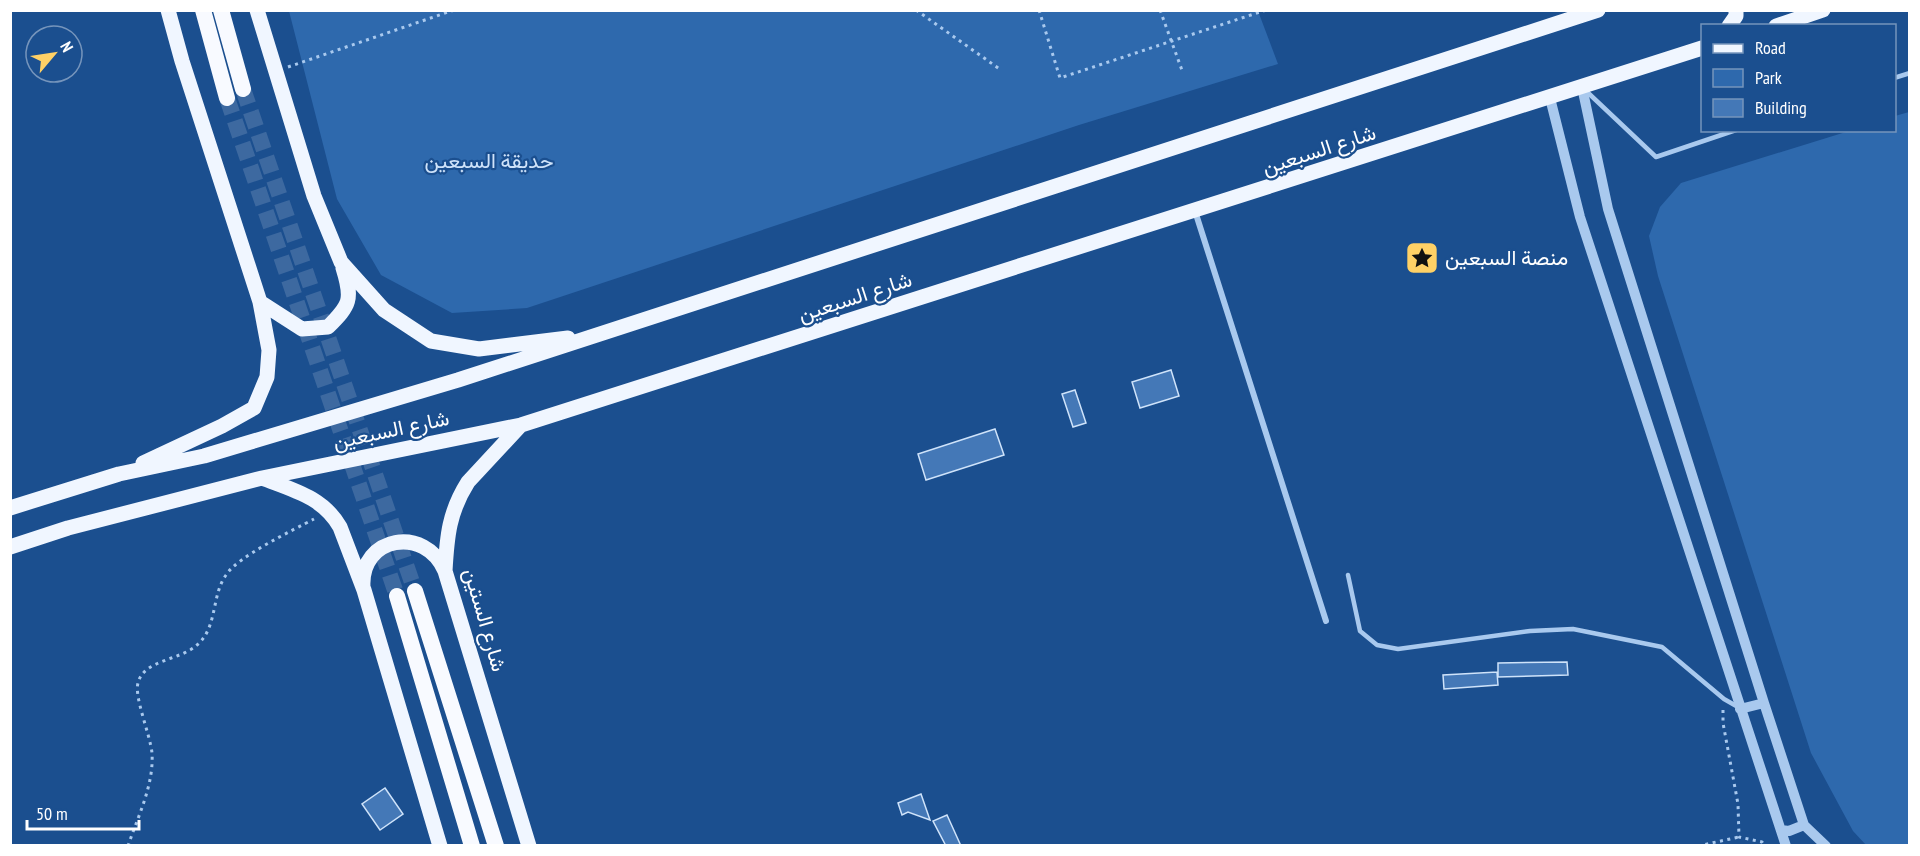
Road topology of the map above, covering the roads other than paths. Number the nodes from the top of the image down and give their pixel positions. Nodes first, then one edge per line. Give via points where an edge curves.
1 (168, 10) edge
2 (203, 10) edge
3 (221, 10) edge
4 (257, 10) edge
5 (1598, 10) edge
6 (1736, 10) edge
7 (1800, 10) edge
8 (1820, 12) edge
9 (1731, 24) edge
10 (1782, 24) edge
11 (1701, 48) edge
12 (1582, 87) junction
13 (243, 89) tunnel mouth
14 (227, 98) tunnel mouth
15 (1550, 98) junction
16 (1730, 132) edge
17 (1195, 211) junction
18 (341, 262) junction
19 (260, 302) junction
20 (606, 333) junction
21 (521, 425) junction
22 (119, 474) junction
23 (262, 478) junction
24 (10, 508) edge
25 (10, 547) edge
26 (445, 571) junction
27 (1348, 575) dead end
28 (364, 590) junction
29 (415, 591) tunnel mouth
30 (397, 596) tunnel mouth
31 (1326, 621) dead end
32 (1764, 703) junction
33 (1740, 709) junction
34 (1804, 825) junction
35 (1781, 830) junction
36 (440, 846) edge
37 (472, 846) edge
38 (496, 846) edge
39 (529, 846) edge
40 (1786, 846) edge
41 (1826, 846) edge

1 - 19 main road
2 - 14 highway
3 - 13 highway
4 - 18 main road via 314,196
5 - 20 main road, شارع السبعين
6 - 9 main road
7 - 8 main road
8 - 10 main road
11 - 12 main road, شارع السبعين
12 - 15 main road, شارع السبعين
12 - 16 lane via 1656,157
12 - 32 street via 1608,209
15 - 17 main road, شارع السبعين
15 - 33 street via 1580,217
17 - 21 main road, شارع السبعين
17 - 31 street
18 - 19 main road via 349,287 346,309 328,327 302,329
18 - 20 main road via 384,310 431,341 478,349
19 - 22 main road via 269,350 267,377 254,408
20 - 22 main road, شارع السبعين via 204,456
21 - 23 main road, شارع السبعين
21 - 26 main road, شارع الستين via 461,493 448,529
22 - 24 main road, شارع السبعين
23 - 25 main road, شارع السبعين via 68,528
23 - 28 main road via 311,497 328,510 340,527
26 - 28 main road via 441,561 426,547 395,542 370,560
26 - 39 main road, شارع الستين
27 - 33 lane via 1360,631 1377,645 1398,649 1573,629 1662,647
28 - 36 main road
29 - 38 highway
30 - 37 highway
32 - 33 street
32 - 34 street
33 - 35 street
34 - 35 street
34 - 41 street
35 - 40 street

